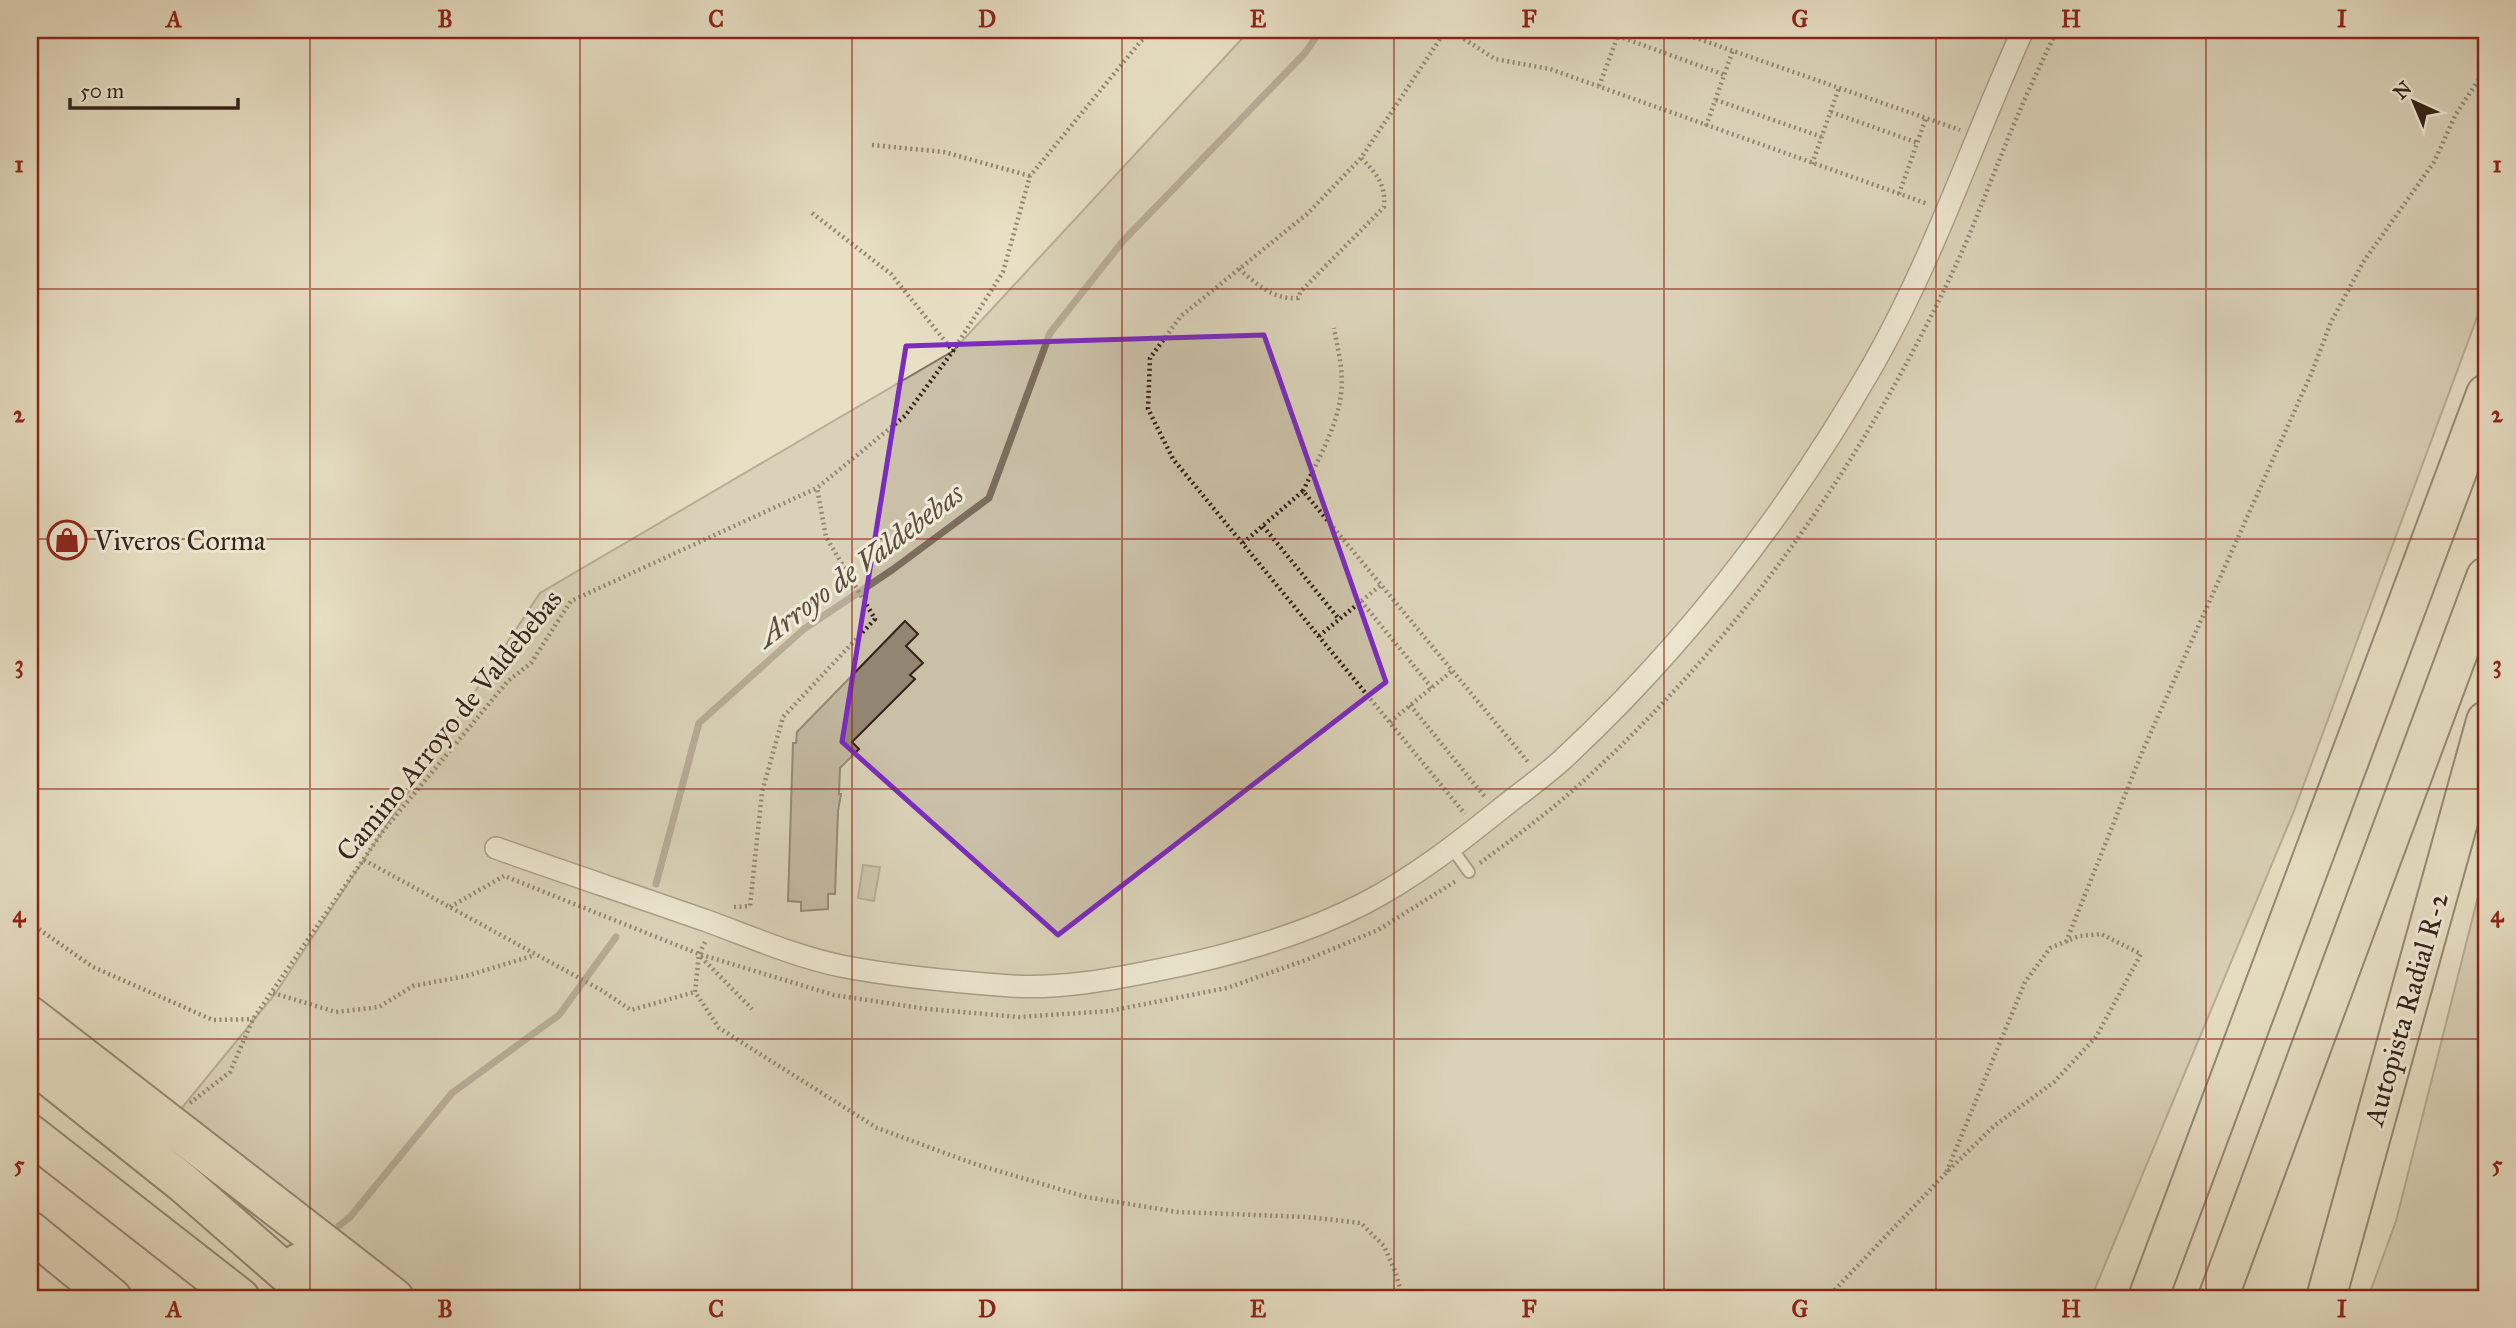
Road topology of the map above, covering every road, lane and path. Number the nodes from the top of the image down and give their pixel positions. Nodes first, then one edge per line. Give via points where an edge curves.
1 (1156, 30) edge
2 (1448, 30) edge
3 (1620, 30) edge
4 (1673, 30) edge
5 (2023, 30) edge
6 (1618, 36) junction
7 (1733, 50) junction
8 (2486, 69) edge
9 (1725, 75) junction
10 (1599, 86) junction
11 (1839, 88) junction
12 (1716, 100) junction
13 (1831, 112) junction
14 (1926, 118) junction
15 (1706, 126) junction
16 (1976, 136) junction
17 (1822, 137) junction
18 (1918, 143) junction
19 (872, 145) dead end
20 (1361, 158) junction
21 (1812, 164) junction
22 (1030, 176) junction
23 (1899, 194) junction
24 (1946, 211) junction
25 (812, 213) dead end
26 (1238, 270) junction
27 (1334, 328) dead end
28 (953, 351) junction
29 (2486, 394) edge
30 (817, 488) junction
31 (1303, 491) junction
32 (1262, 526) junction
33 (1242, 543) junction
34 (2486, 576) edge
35 (1381, 584) junction
36 (1361, 601) junction
37 (1339, 619) junction
38 (1319, 636) junction
39 (1452, 671) junction
40 (1432, 688) junction
41 (1410, 705) junction
42 (2486, 720) edge
43 (1390, 722) junction
44 (1540, 778) junction
45 (1497, 811) junction
46 (1477, 828) junction
47 (1451, 847) junction
48 (496, 848) dead end
49 (364, 860) junction
50 (1469, 872) dead end
51 (504, 876) dead end
52 (450, 908) junction
53 (30, 923) edge
54 (713, 924) junction
55 (2066, 942) junction
56 (2278, 946) junction
57 (699, 954) junction
58 (536, 955) junction
59 (695, 992) junction
60 (272, 993) junction
61 (752, 1009) dead end
62 (30, 1016) edge
63 (253, 1019) junction
64 (30, 1061) edge
65 (186, 1106) dead end
66 (30, 1134) edge
67 (1946, 1173) junction
68 (183, 1183) junction
69 (30, 1231) edge
70 (112, 1298) edge
71 (240, 1298) edge
72 (315, 1298) edge
73 (349, 1298) edge
74 (394, 1298) edge
75 (1403, 1298) edge
76 (1827, 1298) edge
77 (2129, 1298) edge
78 (2148, 1298) edge
79 (2218, 1298) edge
80 (2326, 1298) edge

1 - 22 path, Camino Arroyo de Valdebebas via 1141,41
2 - 10 path via 1495,59 1550,69
2 - 20 path
3 - 6 path
4 - 7 path
5 - 16 street
6 - 9 path
6 - 10 path
7 - 9 path
7 - 11 path
8 - 55 path via 2456,114 2434,162 2364,261 2331,321 2143,750
9 - 12 path
10 - 15 path
11 - 13 path
11 - 14 path
12 - 15 path
12 - 17 path
13 - 17 path
13 - 18 path
14 - 16 path
14 - 18 path
15 - 21 path
16 - 24 street
17 - 21 path
18 - 23 path
19 - 22 path via 944,152
20 - 26 path via 1307,214
20 - 26 path via 1379,176 1384,207 1298,298 1274,295
21 - 23 path
22 - 28 path, Camino Arroyo de Valdebebas via 1003,272
23 - 24 path
24 - 44 street via 1874,363 1790,497 1657,665
25 - 28 path via 891,274
26 - 33 path via 1181,316 1150,358 1148,409 1173,460
27 - 31 path via 1341,394 1330,433
28 - 30 path, Camino Arroyo de Valdebebas via 905,416
29 - 56 highway
30 - 49 path, Camino Arroyo de Valdebebas via 571,601 531,663 508,681
30 - 54 path via 826,537 875,619 783,718 762,792 750,906 721,907
31 - 32 path
31 - 35 path
32 - 33 path
32 - 37 path
33 - 38 path
34 - 79 highway
35 - 36 path
35 - 39 path
36 - 37 path
36 - 40 path
37 - 38 path
38 - 43 path
39 - 40 path
39 - 44 path
40 - 41 path
41 - 43 path
41 - 45 path
42 - 80 highway, Autopista Radial R-2
43 - 46 path
44 - 45 street
45 - 46 street
46 - 47 street
47 - 50 lane
47 - 54 street via 1364,903 1296,932 1219,958 1105,980 1019,986 931,979 841,966
48 - 54 street
49 - 52 path
49 - 60 path, Camino Arroyo de Valdebebas
51 - 52 path
52 - 58 path
53 - 63 path via 93,967 213,1020
54 - 57 path
55 - 67 path via 2050,948 2025,982
55 - 67 path via 2101,934 2141,954 2096,1037 2054,1082 1994,1126
56 - 77 highway via 2258,967
56 - 78 highway
57 - 59 path
57 - 61 path
58 - 59 path via 631,1010
58 - 60 path via 413,986 379,1007 336,1012
59 - 75 path via 719,1028 877,1128 1086,1197 1178,1212 1361,1223 1384,1245
60 - 63 path, Camino Arroyo de Valdebebas
62 - 74 highway
63 - 65 path, Camino Arroyo de Valdebebas via 230,1072
64 - 68 highway
66 - 71 highway
67 - 76 path
68 - 72 highway
68 - 73 highway
69 - 70 highway

